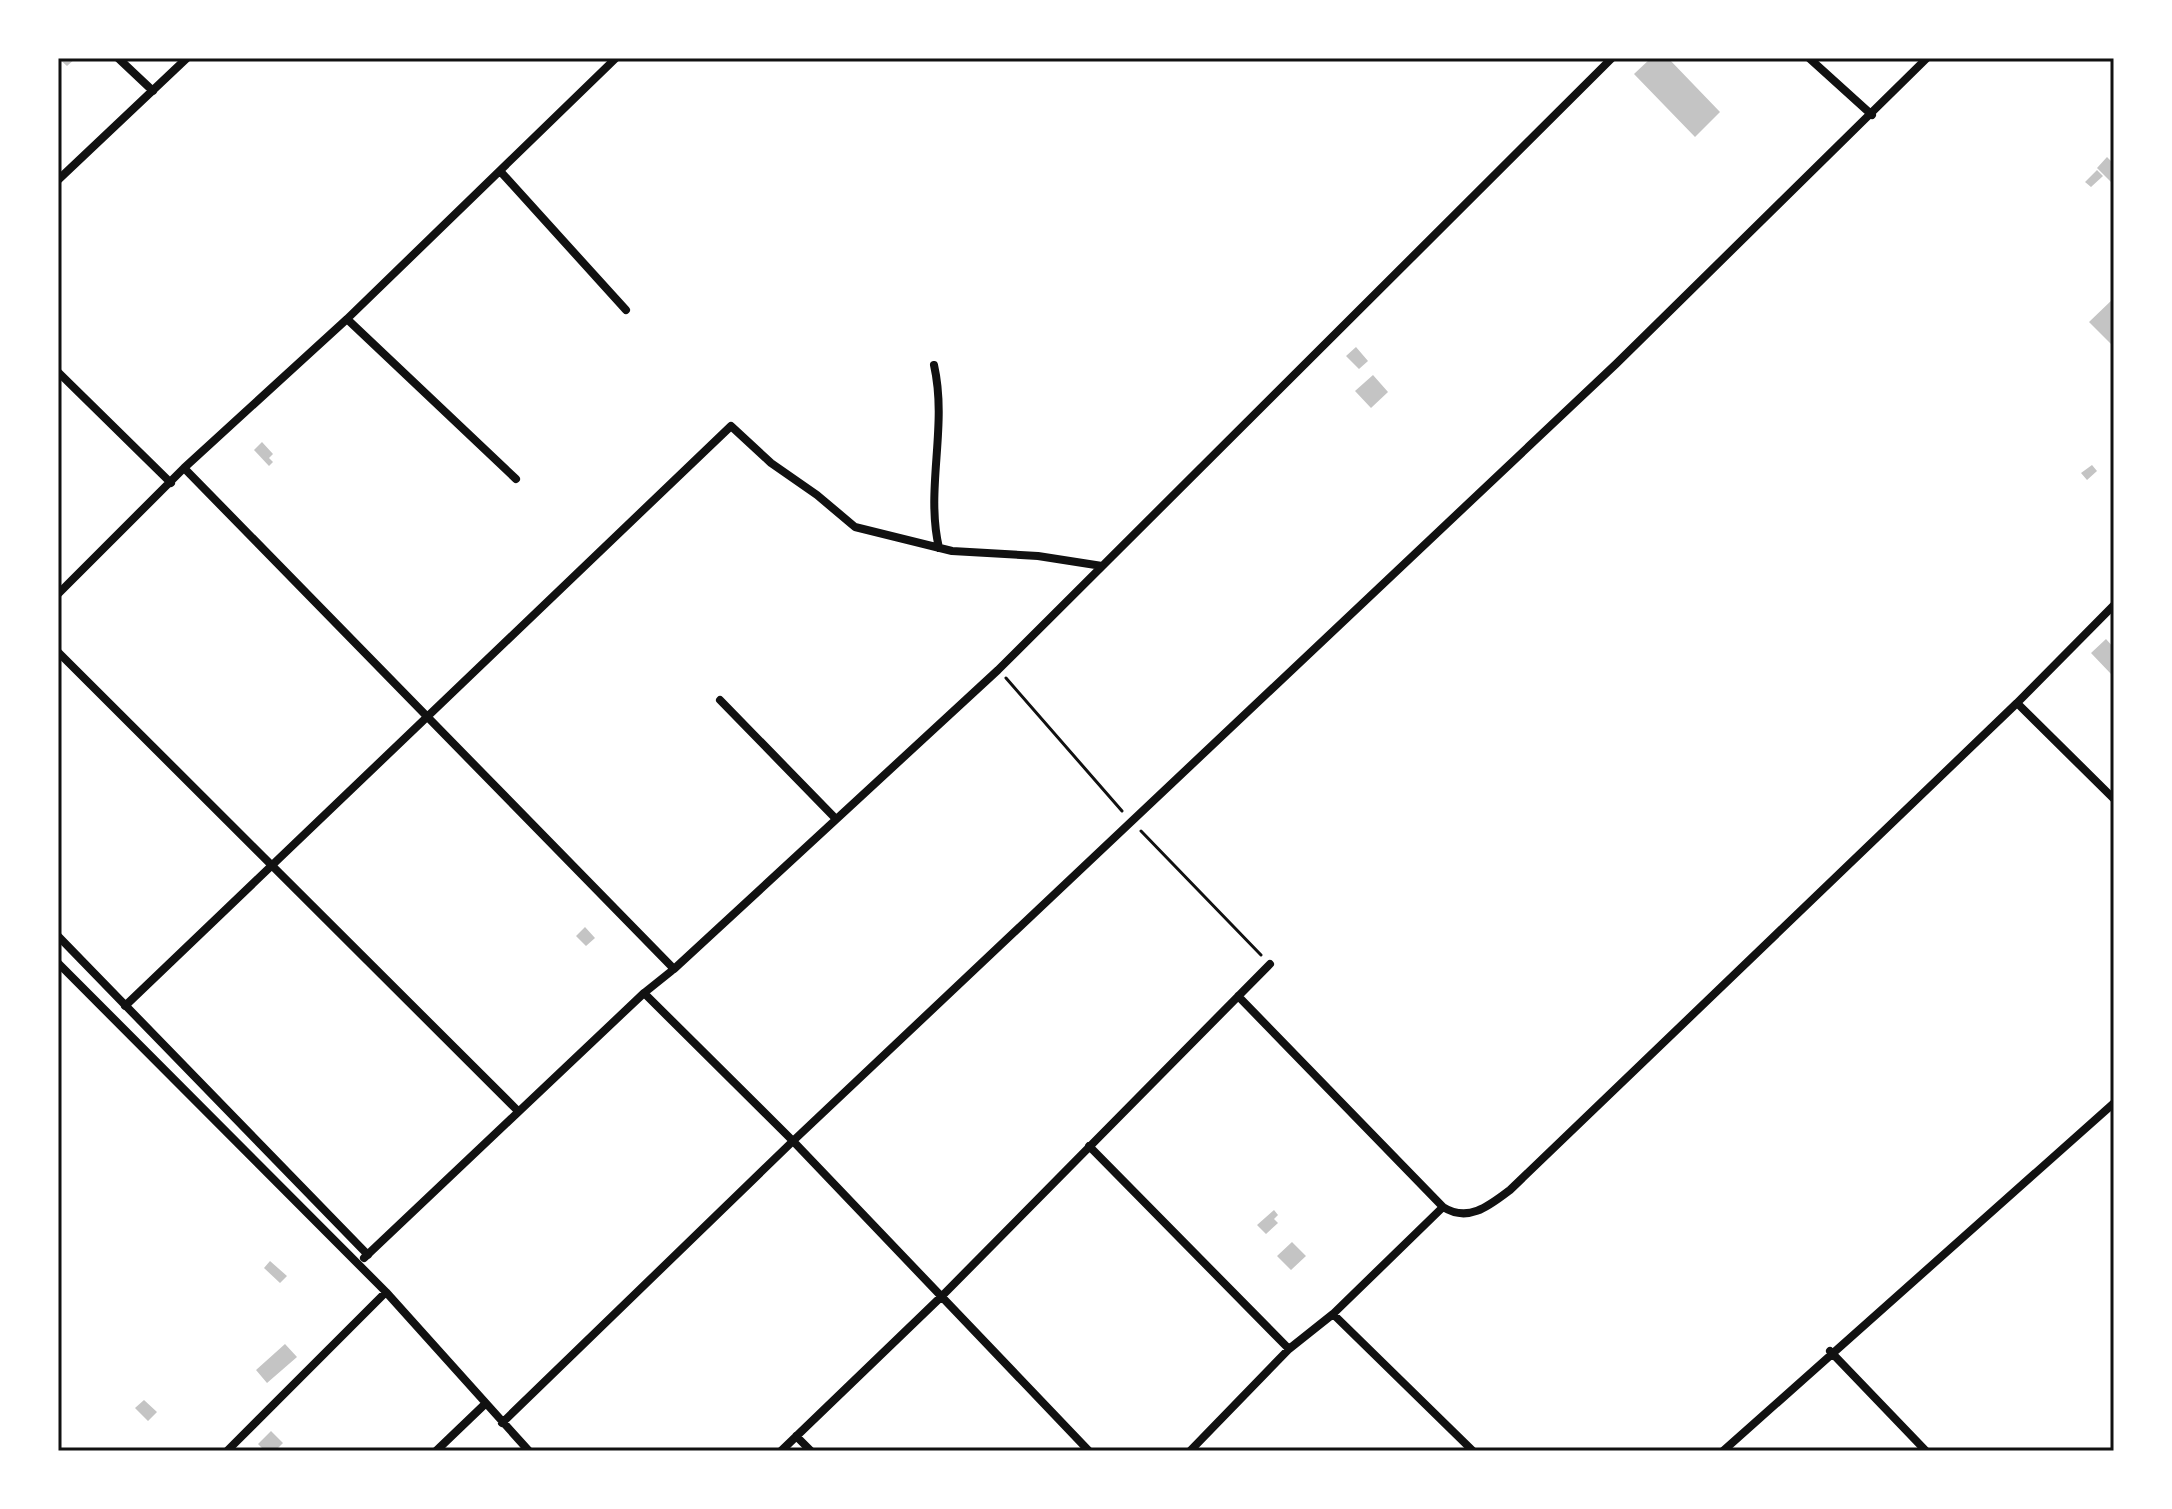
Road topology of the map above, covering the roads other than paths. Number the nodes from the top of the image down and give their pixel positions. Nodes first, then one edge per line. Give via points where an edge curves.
1 (118, 58) edge
2 (187, 58) edge
3 (616, 58) edge
4 (1612, 58) edge
5 (1809, 58) edge
6 (1927, 58) edge
7 (153, 91) junction
8 (1872, 115) junction
9 (500, 171) junction
10 (58, 180) edge
11 (626, 310) dead end
12 (347, 319) junction
13 (934, 365) dead end
14 (58, 372) edge
15 (184, 468) junction
16 (516, 479) dead end
17 (171, 483) junction
18 (939, 548) junction
19 (1102, 566) junction
20 (58, 594) edge
21 (2114, 605) edge
22 (58, 652) edge
23 (720, 700) dead end
24 (2017, 703) junction
25 (425, 716) junction
26 (2114, 799) edge
27 (836, 819) junction
28 (270, 866) junction
29 (58, 936) edge
30 (58, 963) edge
31 (1270, 964) dead end
32 (674, 969) junction
33 (644, 993) junction
34 (1238, 996) junction
35 (125, 1006) junction
36 (2114, 1103) edge
37 (518, 1111) junction
38 (793, 1141) junction
39 (1089, 1146) junction
40 (1443, 1207) junction
41 (368, 1255) junction
42 (358, 1264) junction
43 (386, 1292) junction
44 (943, 1295) junction
45 (1333, 1314) junction
46 (1289, 1349) junction
47 (1830, 1351) junction
48 (484, 1405) junction
49 (502, 1423) junction
50 (796, 1436) junction
51 (227, 1451) edge
52 (436, 1451) edge
53 (529, 1451) edge
54 (781, 1451) edge
55 (811, 1451) edge
56 (1089, 1451) edge
57 (1190, 1451) edge
58 (1473, 1451) edge
59 (1723, 1451) edge
60 (1926, 1451) edge

1 - 7 street
2 - 7 street
3 - 9 street
4 - 19 street
5 - 8 street
6 - 8 street
7 - 10 street
8 - 38 street via 1616,364
9 - 11 street
9 - 12 street
12 - 15 street
12 - 16 street
13 - 18 street via 941,399 933,522
14 - 17 street
15 - 17 street
15 - 25 street
17 - 20 street
18 - 19 street
18 - 25 street via 855,527 731,426
19 - 27 street
21 - 24 street
22 - 28 street
23 - 27 street
24 - 26 street
24 - 40 street via 1510,1190 1470,1215 1455,1215
25 - 28 street
25 - 32 street
27 - 32 street
28 - 35 street
28 - 37 street
29 - 35 street
30 - 42 street
31 - 34 street
32 - 33 street
33 - 37 street
33 - 38 street
34 - 39 street
34 - 40 street
35 - 41 street
36 - 47 street
37 - 41 street
38 - 44 street
38 - 49 street
39 - 44 street
39 - 46 street
40 - 45 street
41 - 42 street
42 - 43 street
43 - 48 street
43 - 51 street
44 - 50 street
44 - 56 street
45 - 46 street
45 - 58 street
46 - 57 street
47 - 59 street
47 - 60 street
48 - 49 street
48 - 52 street
49 - 53 street
50 - 54 street
50 - 55 street

